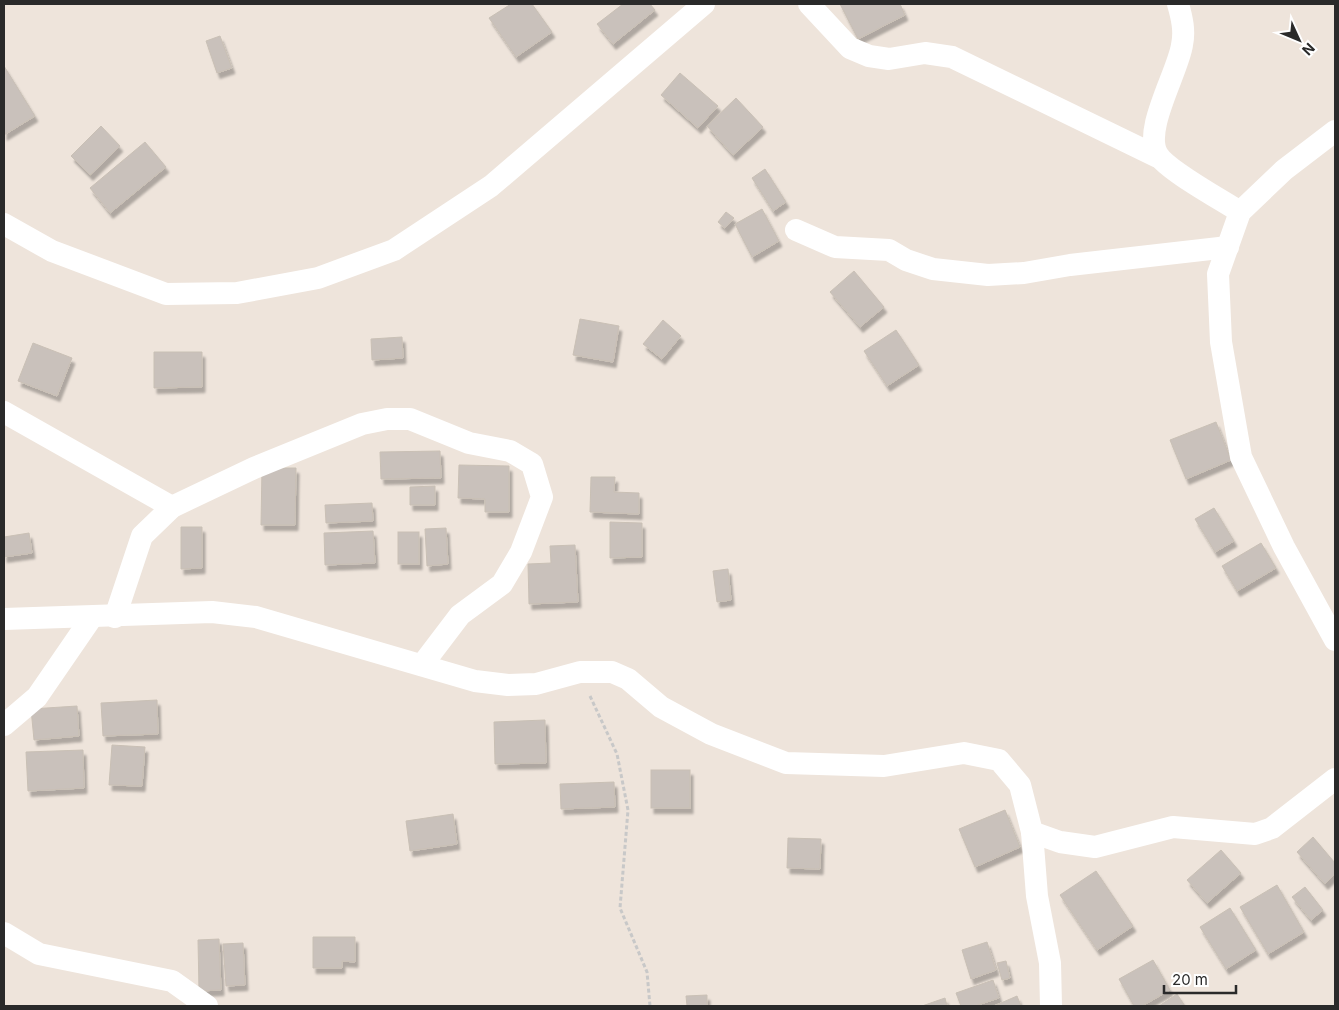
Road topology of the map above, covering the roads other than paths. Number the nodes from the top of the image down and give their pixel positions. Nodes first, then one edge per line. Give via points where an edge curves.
1 (704, 4) edge
2 (809, 4) edge
3 (1178, 4) edge
4 (1335, 131) edge
5 (1158, 157) junction
6 (1240, 212) junction
7 (4, 224) edge
8 (796, 230) dead end
9 (1228, 247) junction
10 (4, 412) edge
11 (172, 507) junction
12 (115, 616) junction
13 (92, 617) junction
14 (4, 619) edge
15 (1335, 640) edge
16 (422, 665) junction
17 (4, 725) edge
18 (1335, 779) edge
19 (1032, 832) junction
20 (4, 932) edge
21 (207, 1006) edge
22 (1051, 1006) edge

1 - 7 street via 491,186 394,250 318,278 237,293 166,294 52,251
2 - 5 street via 850,48 888,59 924,52 952,57
3 - 5 street via 1183,21 1182,46 1155,132 1154,148
4 - 6 street via 1284,170
5 - 6 street via 1189,181
6 - 9 street
8 - 9 street via 835,247 889,250 933,269 988,275
9 - 15 street via 1218,274 1221,342 1241,457 1284,547
10 - 11 street
11 - 12 street via 142,536
11 - 16 street via 281,457 362,424 387,419 410,419 469,443 510,451 532,464 542,497 521,552 502,584 460,615
12 - 13 street
12 - 16 street via 212,612 256,617
13 - 14 street
13 - 17 street via 37,697
16 - 19 street via 475,681 508,685 536,684 580,672 612,672 628,679 661,707 711,734 786,763 884,766 964,753 999,760 1020,785
18 - 19 street via 1272,828 1255,834 1173,827 1096,847 1060,842
19 - 22 street via 1037,896 1050,963
20 - 21 street via 39,954 172,981

